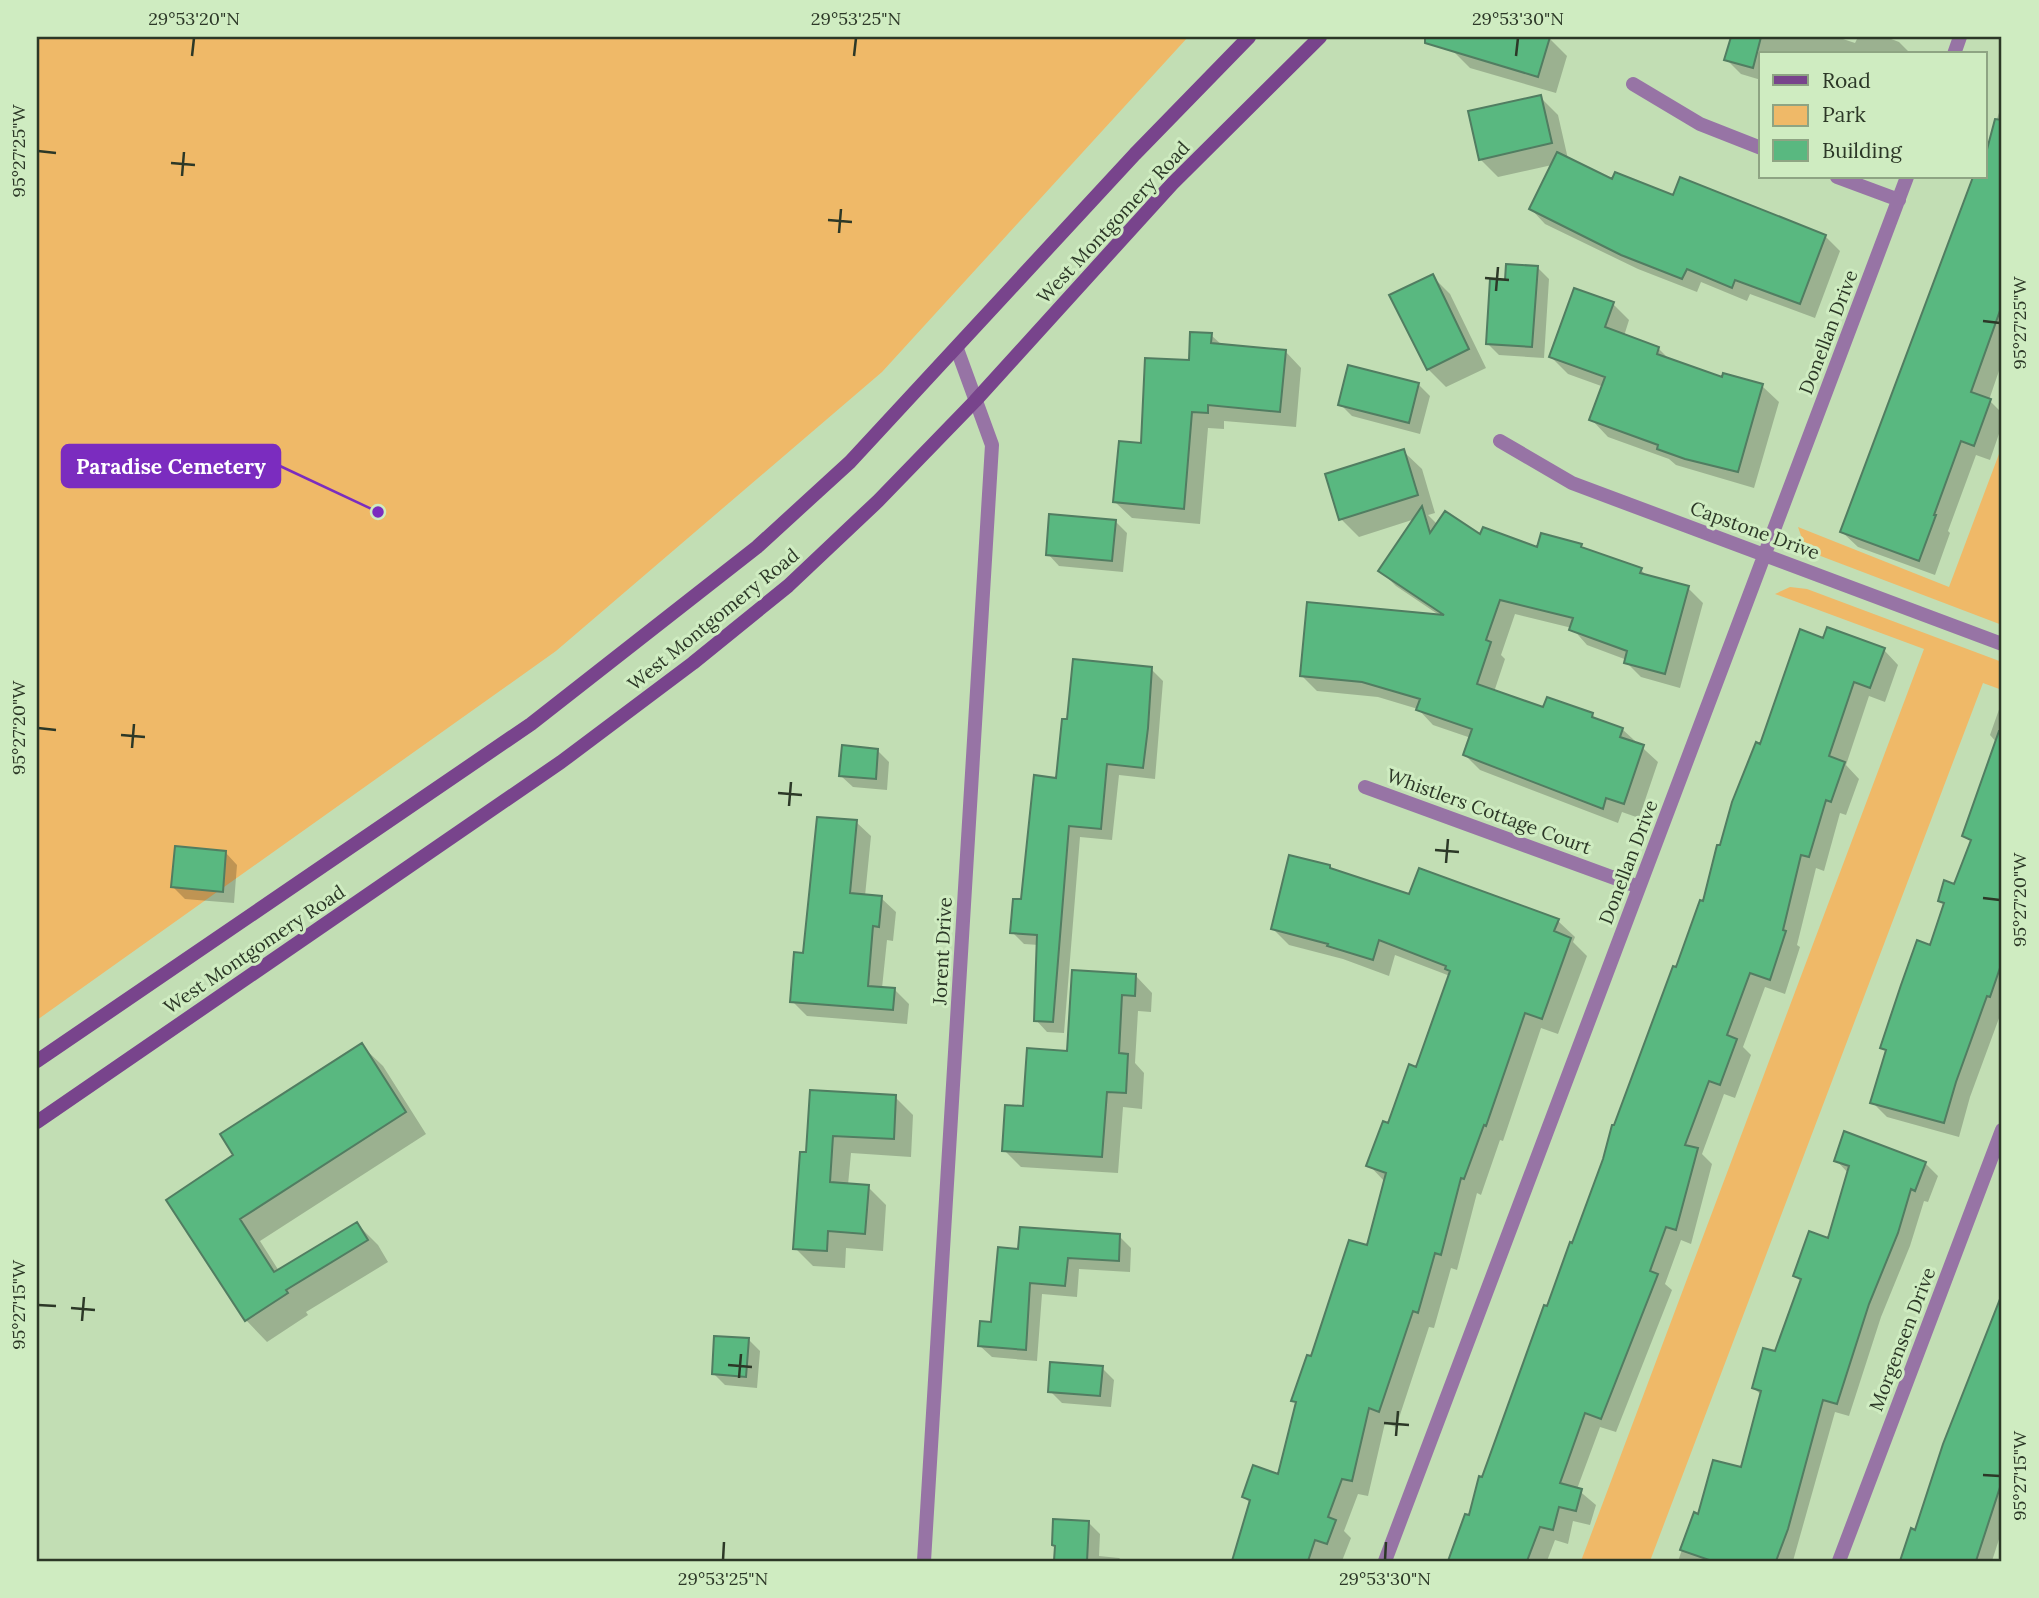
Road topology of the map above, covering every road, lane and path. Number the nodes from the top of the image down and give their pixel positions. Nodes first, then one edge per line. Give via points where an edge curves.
1 (1249, 37) edge
2 (1321, 37) edge
3 (1633, 84) dead end
4 (1759, 147) edge
5 (1840, 178) edge
6 (1908, 178) edge
7 (1899, 200) junction
8 (957, 349) junction
9 (975, 401) junction
10 (1500, 441) dead end
11 (1765, 554) junction
12 (2002, 644) edge
13 (1365, 787) dead end
14 (1639, 887) junction
15 (37, 1061) edge
16 (37, 1122) edge
17 (2002, 1130) edge
18 (924, 1561) edge
19 (1385, 1561) edge
20 (1839, 1561) edge

1 - 8 main road, West Montgomery Road
2 - 9 main road, West Montgomery Road via 1172,184
3 - 4 street via 1700,124
5 - 7 street
6 - 7 street, Donellan Drive
7 - 11 street, Donellan Drive
8 - 9 street, Jorent Drive
8 - 15 main road, West Montgomery Road via 841,471 757,547 531,724
9 - 16 main road, West Montgomery Road via 788,586 693,663 561,762
9 - 18 street, Jorent Drive via 992,445
10 - 11 street, Capstone Drive via 1572,483
11 - 12 street, Capstone Drive
11 - 14 street, Donellan Drive
13 - 14 street, Whistlers Cottage Court
14 - 19 street, Donellan Drive
17 - 20 street, Morgensen Drive

